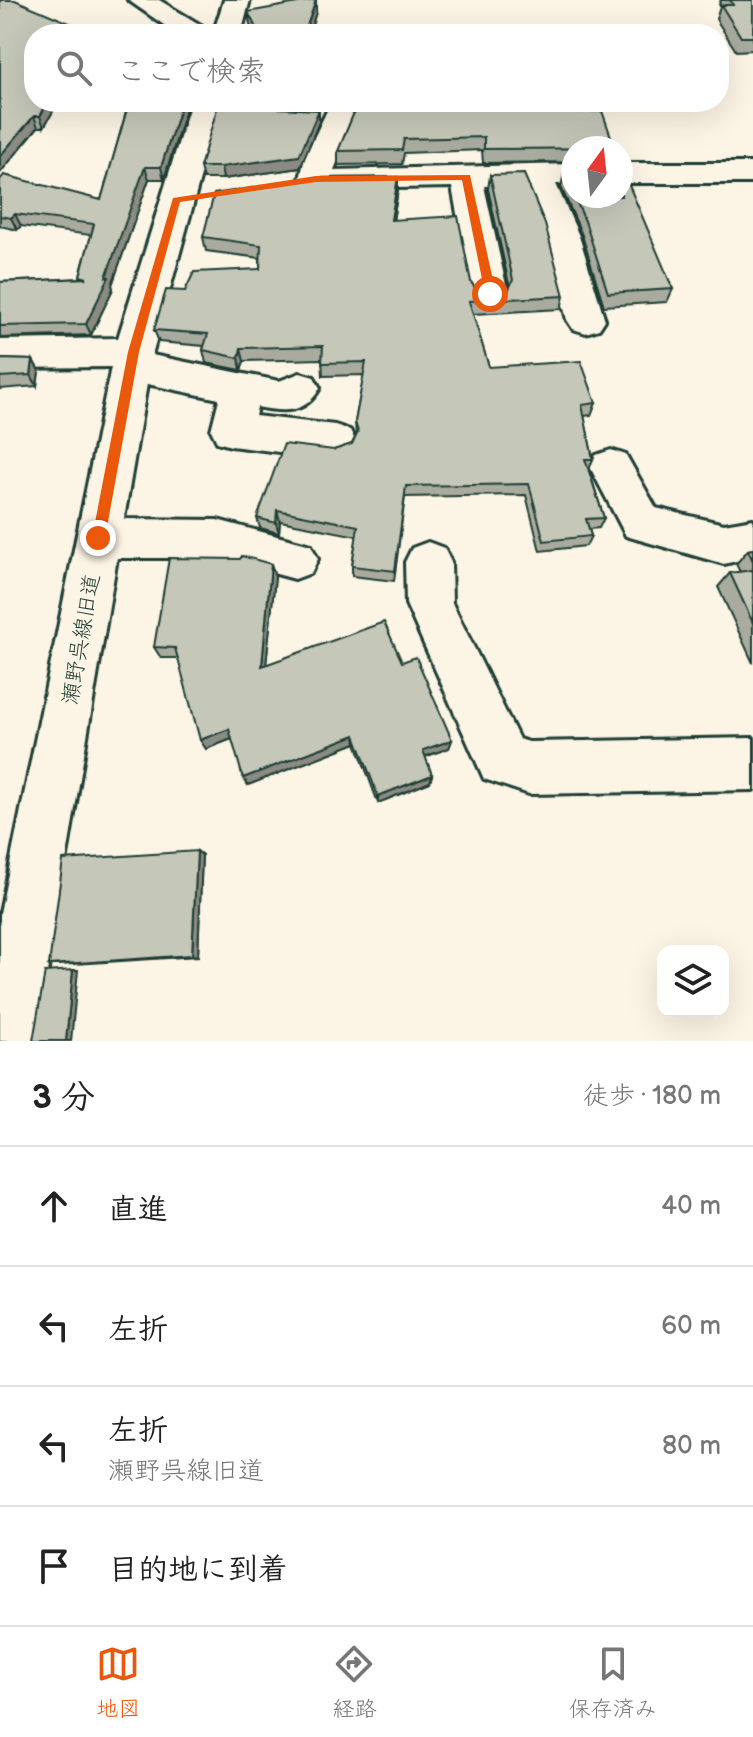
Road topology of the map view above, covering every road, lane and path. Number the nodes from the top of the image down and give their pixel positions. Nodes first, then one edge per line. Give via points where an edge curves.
1 (141, 0) edge
2 (237, 0) edge
3 (180, 24) edge
4 (230, 24) edge
5 (205, 112) edge
6 (341, 112) edge
7 (633, 173) edge
8 (753, 173) edge
9 (561, 174) edge
10 (536, 175) junction
11 (466, 177) junction
12 (490, 294) edge
13 (586, 320) dead end
14 (0, 354) edge
15 (132, 359) junction
16 (300, 388) dead end
17 (241, 389) junction
18 (335, 442) dead end
19 (611, 467) dead end
20 (98, 538) junction
21 (753, 538) edge
22 (295, 559) dead end
23 (428, 562) dead end
24 (753, 764) edge
25 (5, 1041) edge

1 - 3 street
2 - 4 street
5 - 15 street, 瀬野呉線旧道 via 192,198
6 - 11 street via 321,157 300,182
7 - 8 street
9 - 10 street
10 - 11 street
10 - 13 street via 562,236
11 - 12 street
14 - 15 street
15 - 17 street
15 - 20 street, 瀬野呉線旧道
16 - 17 street via 283,397
17 - 18 street via 231,430
19 - 21 street via 642,523 724,544
20 - 22 street via 217,539
20 - 25 street, 瀬野呉線旧道
23 - 24 street via 429,604 502,761 529,768

